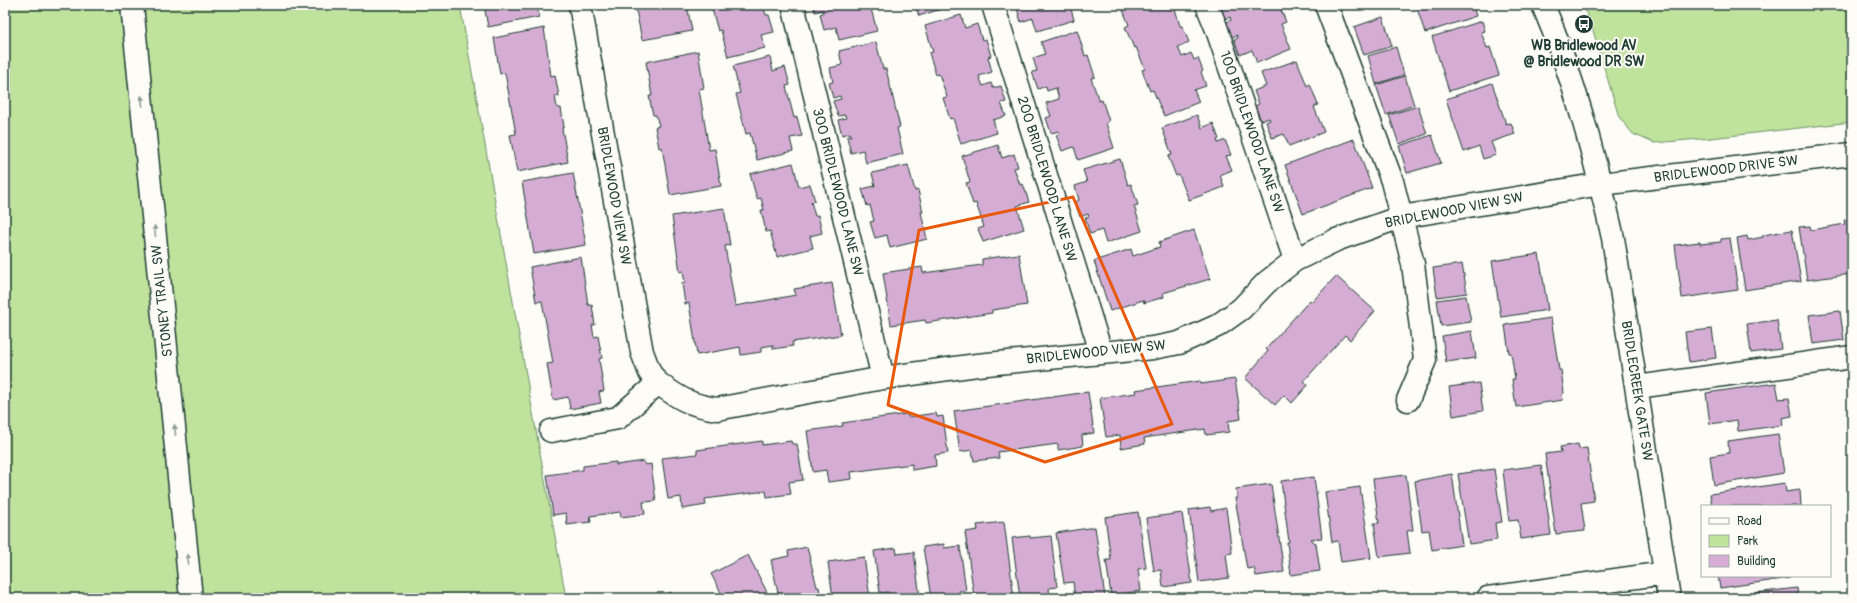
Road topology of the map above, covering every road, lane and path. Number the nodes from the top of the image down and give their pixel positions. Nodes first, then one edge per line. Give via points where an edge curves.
1 (132, 5) edge
2 (580, 5) edge
3 (793, 5) edge
4 (993, 5) edge
5 (1207, 5) edge
6 (1326, 5) edge
7 (1543, 5) edge
8 (1852, 154) edge
9 (1601, 184) junction
10 (1394, 219) junction
11 (1295, 260) junction
12 (1101, 352) junction
13 (1852, 357) edge
14 (883, 378) junction
15 (658, 383) junction
16 (1637, 387) junction
17 (1408, 400) dead end
18 (551, 431) dead end
19 (1665, 573) junction
20 (191, 598) edge
21 (1488, 598) edge
22 (1669, 598) edge

20 -> 1 main road, STONEY TRAIL SW
2 - 15 main road, BRIDLEWOOD VIEW SW via 642,352 650,373
3 - 14 main road, 300 BRIDLEWOOD LANE SW
4 - 12 main road, 200 BRIDLEWOOD LANE SW
5 - 11 main road, 100 BRIDLEWOOD LANE SW
6 - 10 main road via 1392,181
7 - 9 main road, BRIDLECREEK GATE SW via 1575,89
8 - 9 main road, BRIDLEWOOD DRIVE SW
9 - 10 main road, BRIDLEWOOD VIEW SW
9 - 16 main road, BRIDLECREEK GATE SW via 1613,238
10 - 11 main road, BRIDLEWOOD VIEW SW via 1336,240
10 - 17 main road via 1413,264 1426,360
11 - 12 main road, BRIDLEWOOD VIEW SW via 1267,282 1241,309 1218,326 1180,342 1153,348
12 - 14 main road, BRIDLEWOOD VIEW SW
13 - 16 main road
14 - 15 main road, BRIDLEWOOD VIEW SW via 717,409 694,405 675,396
15 - 18 main road via 618,418
16 - 19 main road, BRIDLECREEK GATE SW
19 - 21 main road
19 - 22 main road, BRIDLECREEK GATE SW

